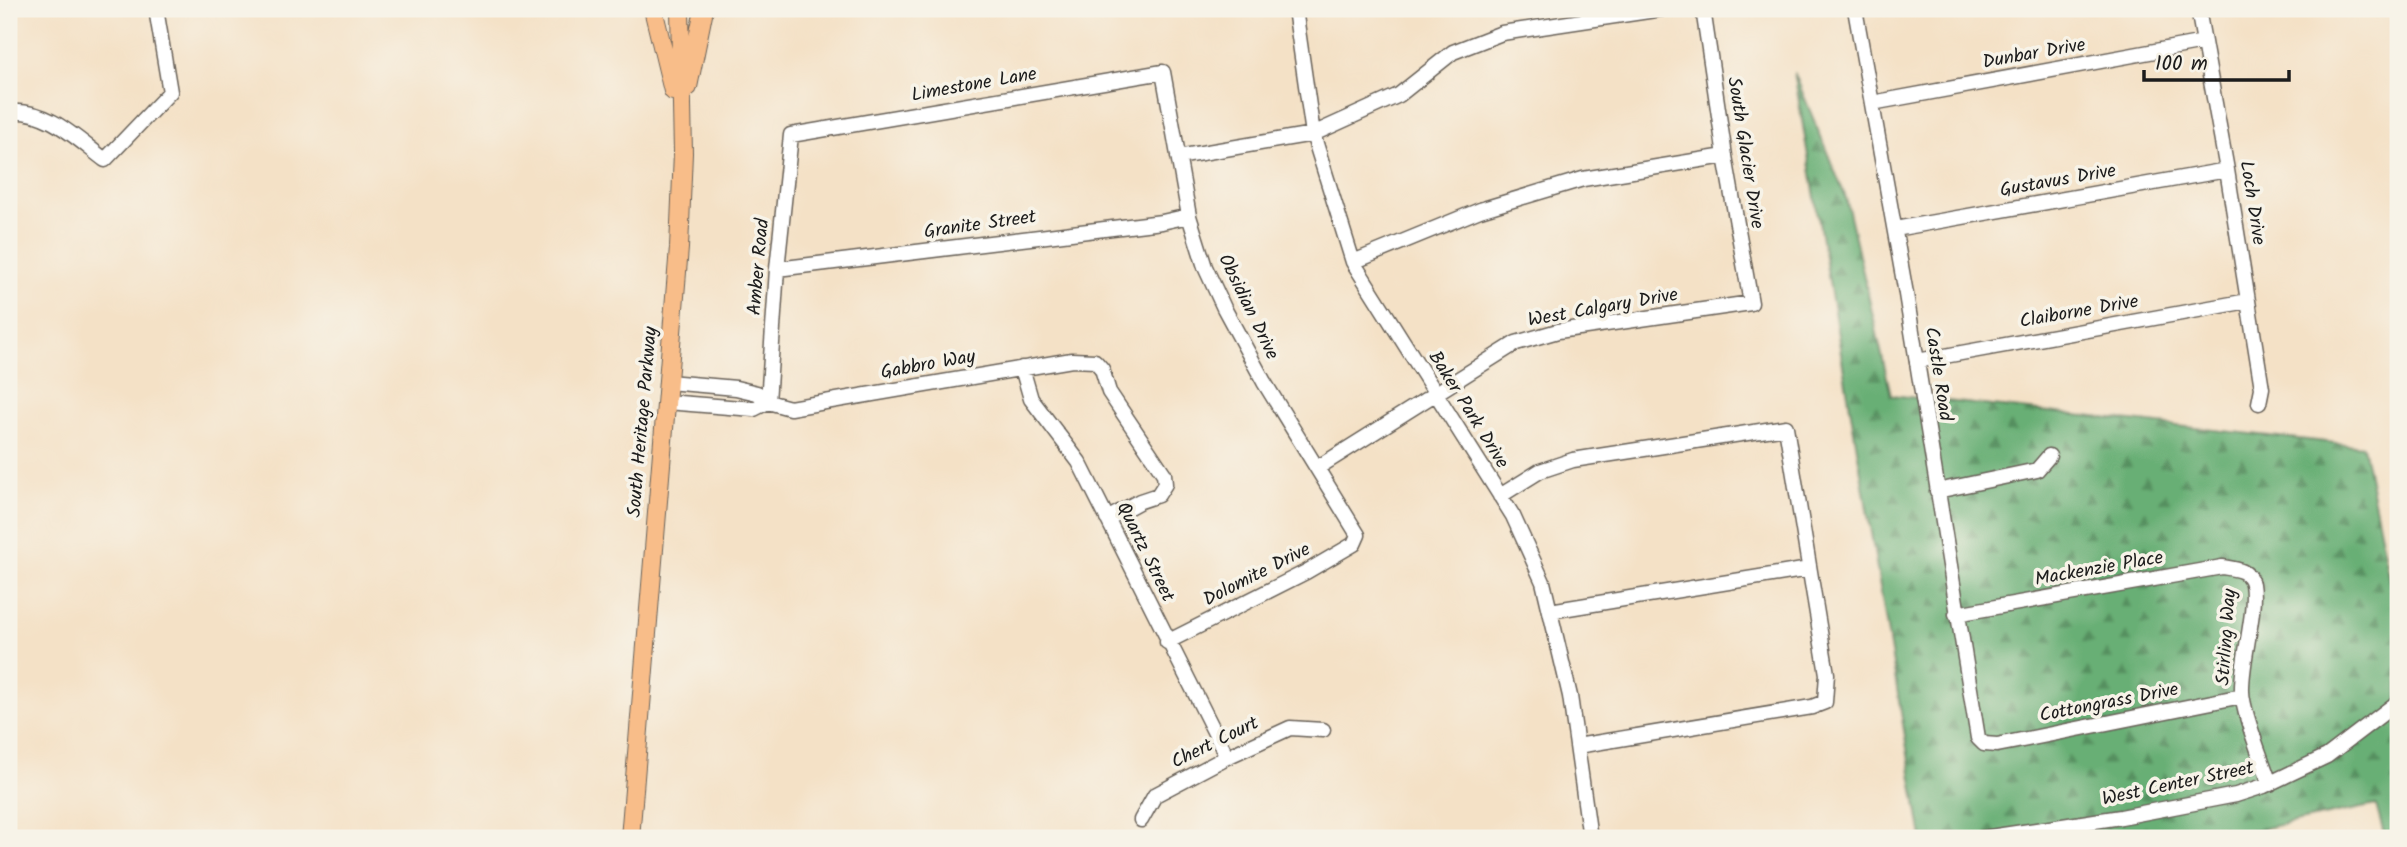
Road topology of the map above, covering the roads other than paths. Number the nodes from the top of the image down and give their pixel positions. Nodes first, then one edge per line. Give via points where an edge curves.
1 (156, 9) edge
2 (653, 9) edge
3 (680, 9) edge
4 (704, 9) edge
5 (1295, 9) edge
6 (1662, 9) edge
7 (1703, 9) edge
8 (1855, 9) edge
9 (2198, 9) edge
10 (2204, 43) junction
11 (1163, 72) joint
12 (1872, 103) junction
13 (9, 112) edge
14 (1313, 134) junction
15 (791, 135) joint
16 (683, 153) junction
17 (1725, 156) junction
18 (1178, 157) junction
19 (2227, 170) junction
20 (1189, 216) junction
21 (1895, 229) junction
22 (1353, 262) junction
23 (777, 269) junction
24 (2248, 301) junction
25 (1751, 303) joint
26 (1917, 360) junction
27 (1022, 368) junction
28 (668, 382) junction
29 (1434, 394) junction
30 (666, 402) junction
31 (768, 402) junction
32 (2259, 404) dead end
33 (2049, 456) dead end
34 (1317, 468) junction
35 (1937, 491) junction
36 (1500, 496) junction
37 (1107, 519) junction
38 (1358, 535) joint
39 (1809, 569) junction
40 (2247, 575) joint
41 (1550, 611) junction
42 (1956, 614) junction
43 (1167, 642) junction
44 (2242, 696) junction
45 (2398, 702) edge
46 (1322, 730) dead end
47 (1984, 744) joint
48 (1577, 746) junction
49 (1227, 757) junction
50 (2270, 784) junction
51 (1141, 820) dead end
52 (630, 838) edge
53 (1590, 838) edge
54 (1983, 838) edge

1 - 13 street via 170,92 105,160 51,120
2 - 16 main road via 672,79
3 - 16 main road, South Heritage Parkway
4 - 16 main road via 688,86
5 - 14 street, Baker Park Drive
6 - 14 street via 1502,33 1452,52 1399,95
7 - 17 street, South Glacier Drive
8 - 12 street, Castle Road
9 - 10 street, Loch Drive
10 - 12 street, Dunbar Drive
10 - 19 street, Loch Drive
11 - 15 street, Limestone Lane
11 - 18 street, Obsidian Drive
12 - 21 street, Castle Road
14 - 18 street
14 - 22 street, Baker Park Drive
15 - 23 street, Amber Road
16 - 28 main road, South Heritage Parkway
17 - 22 street via 1583,179 1480,209
17 - 25 street, South Glacier Drive
18 - 20 street, Obsidian Drive
19 - 21 street, Gustavus Drive
19 - 24 street, Loch Drive
20 - 23 street, Granite Street
20 - 34 street, Obsidian Drive via 1224,308
21 - 26 street, Castle Road
22 - 29 street, Baker Park Drive
23 - 31 street, Amber Road
24 - 26 street, Claiborne Drive
24 - 32 street, Loch Drive via 2262,388
25 - 29 street, West Calgary Drive via 1547,334 1516,343
26 - 35 street, Castle Road
27 - 31 street, Gabbro Way via 790,408
27 - 37 street, Quartz Street via 1031,399 1079,462
27 - 37 street, Gabbro Way via 1095,361 1109,392 1164,474 1165,484 1158,495
28 - 30 main road, South Heritage Parkway
28 - 31 street, Gabbro Way via 736,388 757,393
29 - 34 street, West Calgary Drive
29 - 36 street, Baker Park Drive
30 - 31 street, Gabbro Way via 754,409
30 - 52 main road, South Heritage Parkway
33 - 35 street via 2037,470
34 - 38 street, Obsidian Drive
35 - 42 street, Castle Road
36 - 39 street via 1540,471 1573,460 1786,428
36 - 41 street, Baker Park Drive via 1543,582
37 - 43 street, Quartz Street
38 - 43 street, Dolomite Drive via 1354,544 1306,572
39 - 41 street
39 - 48 street via 1827,674 1825,702 1812,708
40 - 42 street, Mackenzie Place via 2221,567
40 - 44 street, Stirling Way via 2252,600
41 - 48 street, Baker Park Drive
42 - 47 street, Castle Road via 1975,729
43 - 49 street, Quartz Street
44 - 47 street, Cottongrass Drive
44 - 50 street, Stirling Way
45 - 50 street, West Center Street via 2328,756
46 - 49 street, Chert Court via 1290,728
48 - 53 street, Baker Park Drive
49 - 51 street, Chert Court via 1155,795
50 - 54 street, West Center Street via 2183,806

